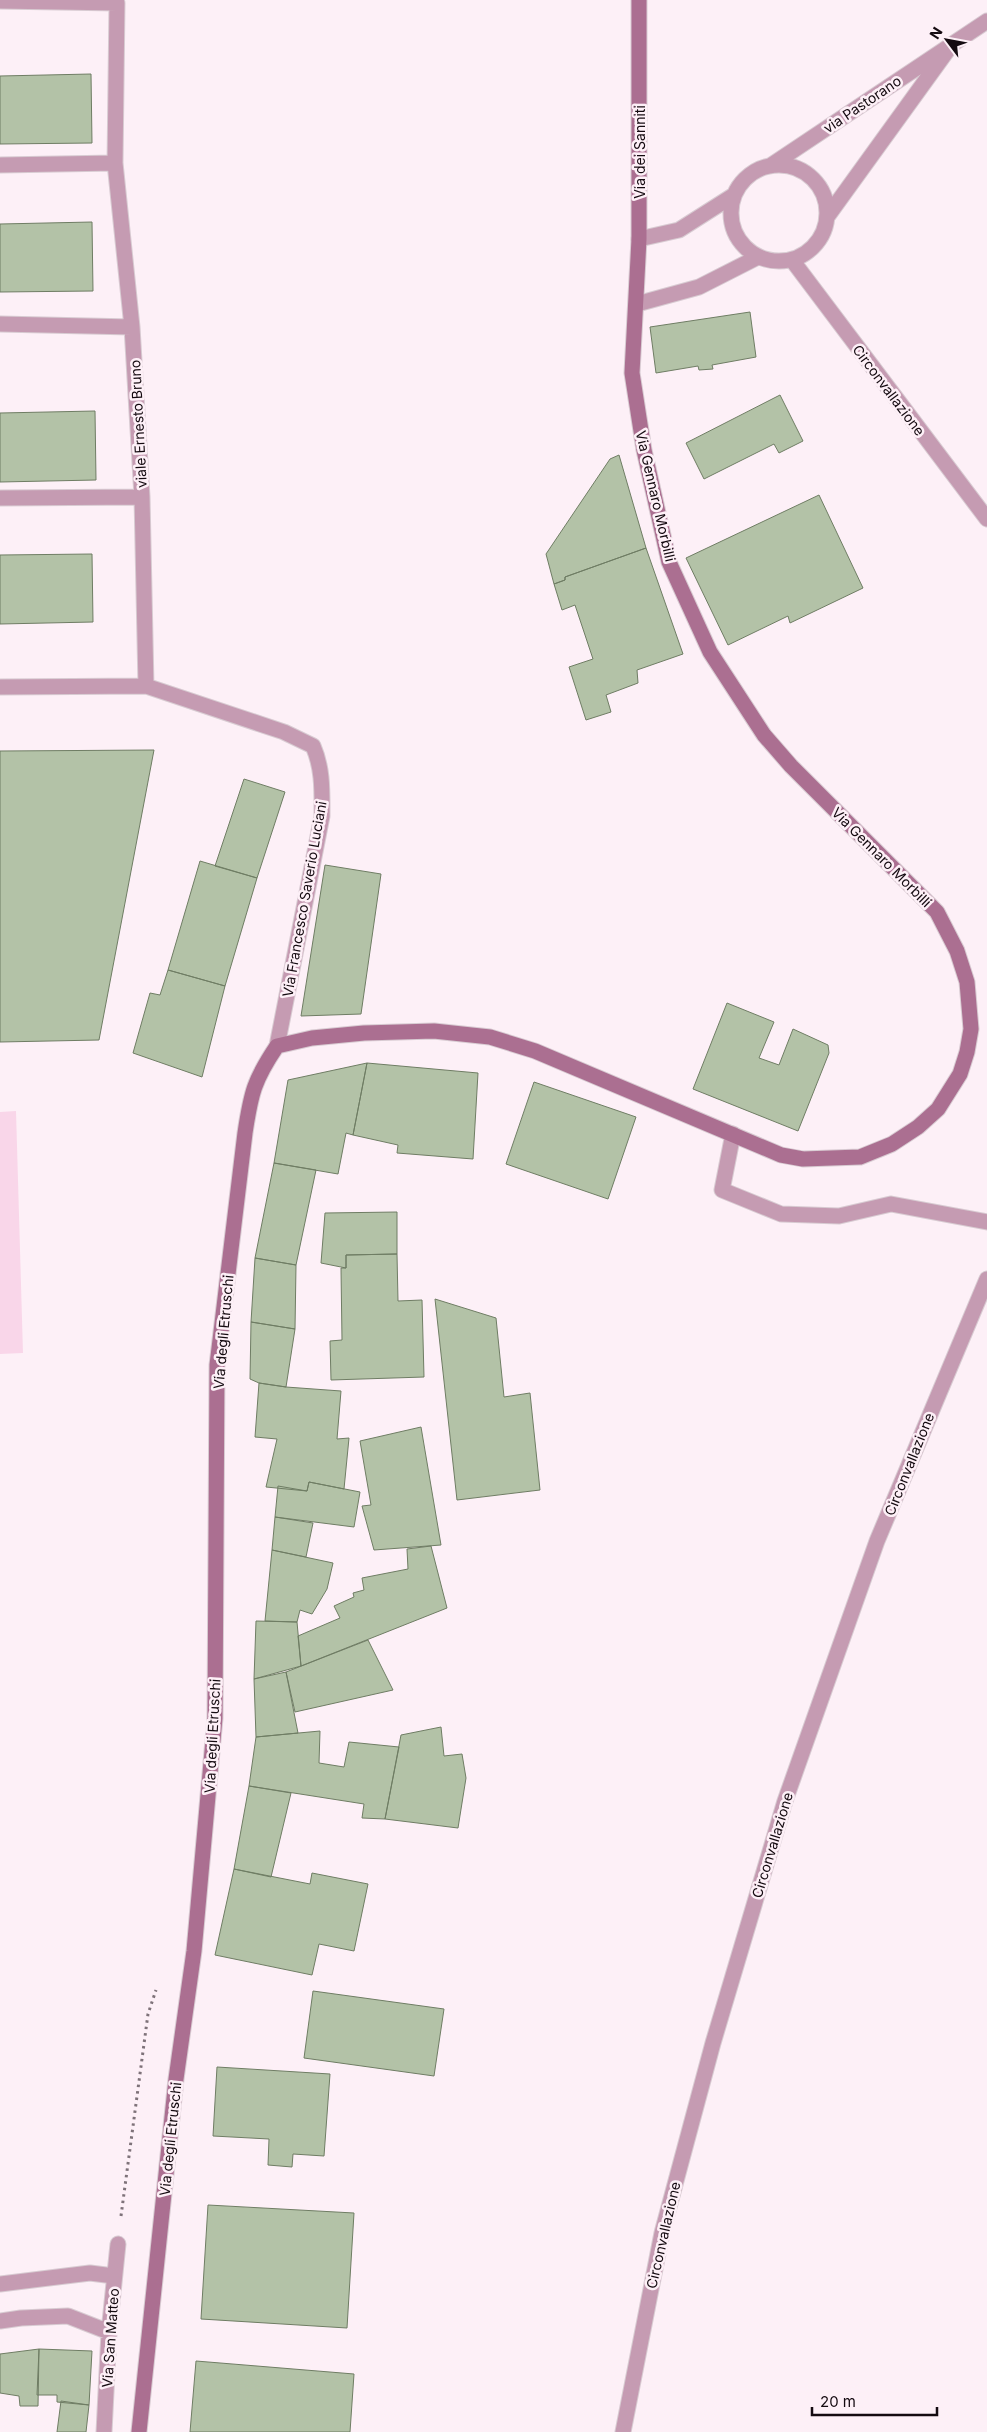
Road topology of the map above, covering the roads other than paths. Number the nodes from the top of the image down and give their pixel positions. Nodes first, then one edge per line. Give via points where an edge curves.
1 (0, 0) edge
2 (639, 0) edge
3 (987, 21) edge
4 (954, 42) junction
5 (115, 163) junction
6 (0, 165) edge
7 (770, 166) junction
8 (734, 195) junction
9 (827, 217) junction
10 (639, 239) junction
11 (758, 257) junction
12 (792, 260) junction
13 (637, 304) junction
14 (0, 324) edge
15 (132, 327) junction
16 (0, 498) edge
17 (142, 498) junction
18 (987, 519) edge
19 (146, 686) junction
20 (0, 687) edge
21 (277, 1046) junction
22 (733, 1134) junction
23 (987, 1222) edge
24 (987, 1279) edge
25 (118, 2244) road end
26 (114, 2276) junction
27 (0, 2284) edge
28 (0, 2321) edge
29 (109, 2332) junction
30 (104, 2432) edge
31 (139, 2432) edge
32 (623, 2432) edge

1 - 5 street, viale Ernesto Bruno via 117,3
2 - 10 main road, Via dei Sanniti
3 - 4 street, via Pastorano
4 - 7 street, via Pastorano
4 - 9 street, via Pastorano
5 - 6 street
5 - 15 street, viale Ernesto Bruno
7 - 8 street via 755,171
7 - 9 street via 785,165 811,177 821,189
8 - 10 street via 679,230
8 - 11 street via 732,224 737,237
9 - 12 street via 825,229 812,249
10 - 13 main road, Via dei Sanniti
11 - 12 street via 769,261
11 - 13 street via 699,287
12 - 18 street, Circonvallazione
13 - 22 main road, Via Gennaro Morbilli via 632,373 644,450 669,562 710,652 764,735 791,766 937,912 957,951 968,982 971,1006 971,1029 960,1074 938,1109 892,1144 860,1157 803,1159 781,1155
14 - 15 street
15 - 17 street, viale Ernesto Bruno
16 - 17 street, viale Ernesto Bruno
17 - 19 street, viale Ernesto Bruno
19 - 20 street, Via Francesco Saverio Luciani
19 - 21 street, Via Francesco Saverio Luciani via 284,732 313,746 320,763 322,816
21 - 22 main road, Via Gennaro Morbilli via 312,1038 364,1033 434,1031 490,1037 534,1050
21 - 31 main road, Via degli Etruschi via 258,1074 250,1099 217,1365 215,1718 194,1951 175,2089
22 - 23 street via 722,1190 781,1214 839,1216 891,1204
24 - 32 street, Circonvallazione via 877,1541 785,1800 713,2043 662,2233
25 - 26 street, Via San Matteo
26 - 27 street via 90,2273
26 - 29 street, Via San Matteo
28 - 29 street via 68,2316
29 - 30 street, Via San Matteo

